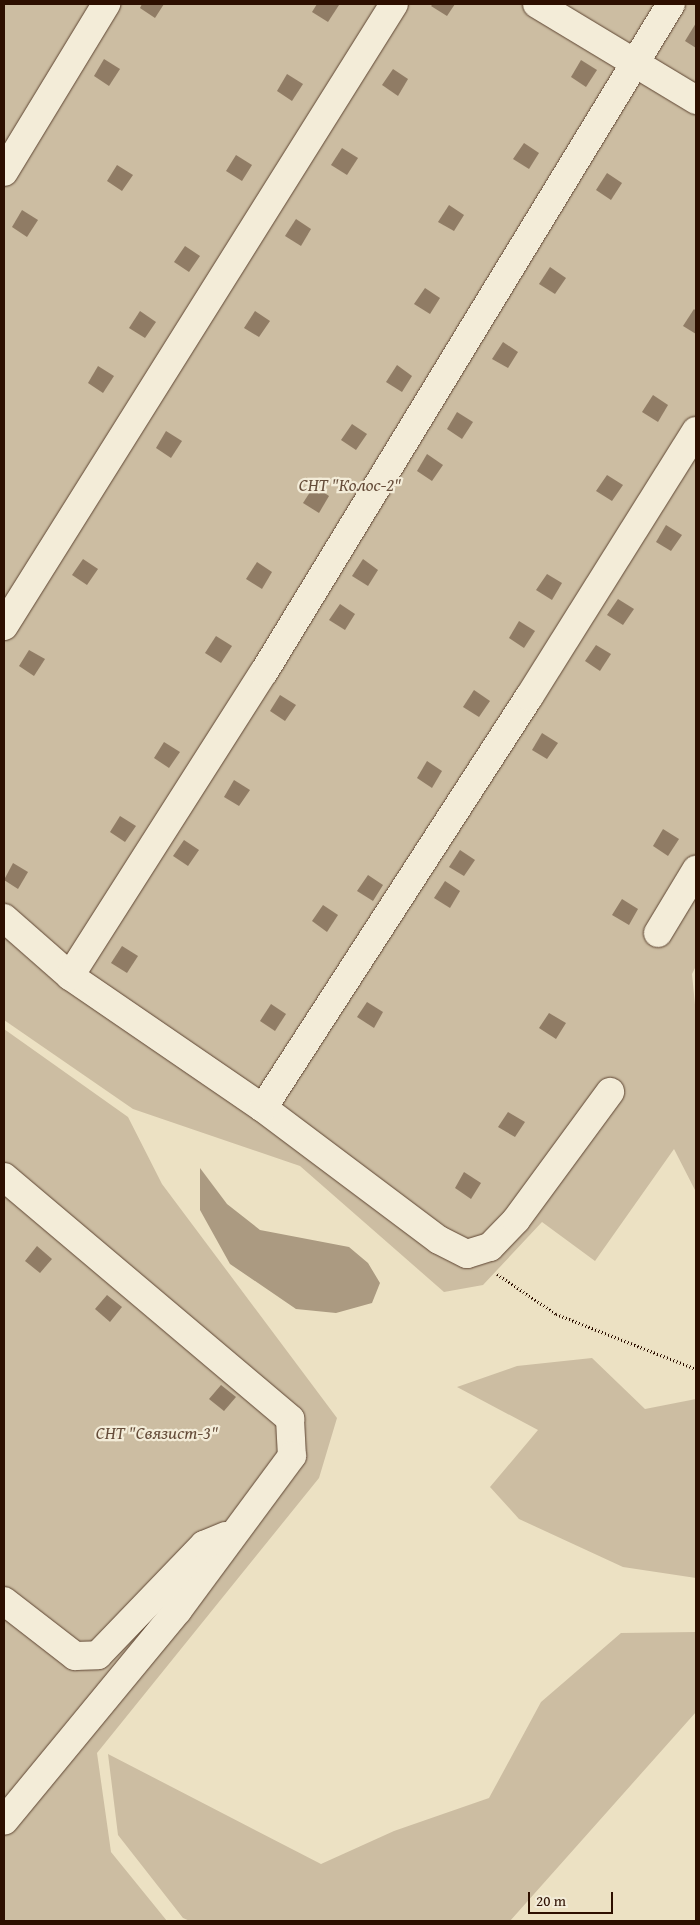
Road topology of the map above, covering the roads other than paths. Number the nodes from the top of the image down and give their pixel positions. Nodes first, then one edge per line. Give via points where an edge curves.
1 (106, 4) edge
2 (394, 4) edge
3 (537, 4) edge
4 (671, 4) edge
5 (636, 63) junction
6 (696, 100) edge
7 (4, 172) edge
8 (696, 431) edge
9 (4, 626) edge
10 (696, 870) edge
11 (4, 918) edge
12 (658, 933) dead end
13 (70, 976) junction
14 (610, 1092) dead end
15 (263, 1108) junction
16 (4, 1177) edge
17 (236, 1530) junction
18 (4, 1601) edge
19 (4, 1821) edge

1 - 7 lane
2 - 9 lane
3 - 5 lane
4 - 5 lane
5 - 6 lane
5 - 13 lane via 254,689
8 - 15 lane
10 - 12 lane
11 - 13 lane
13 - 15 lane
14 - 15 lane via 516,1220 490,1247 467,1254 439,1240
16 - 17 lane via 290,1419 292,1456
17 - 18 lane via 204,1545 98,1655 75,1656
17 - 19 lane via 178,1610

